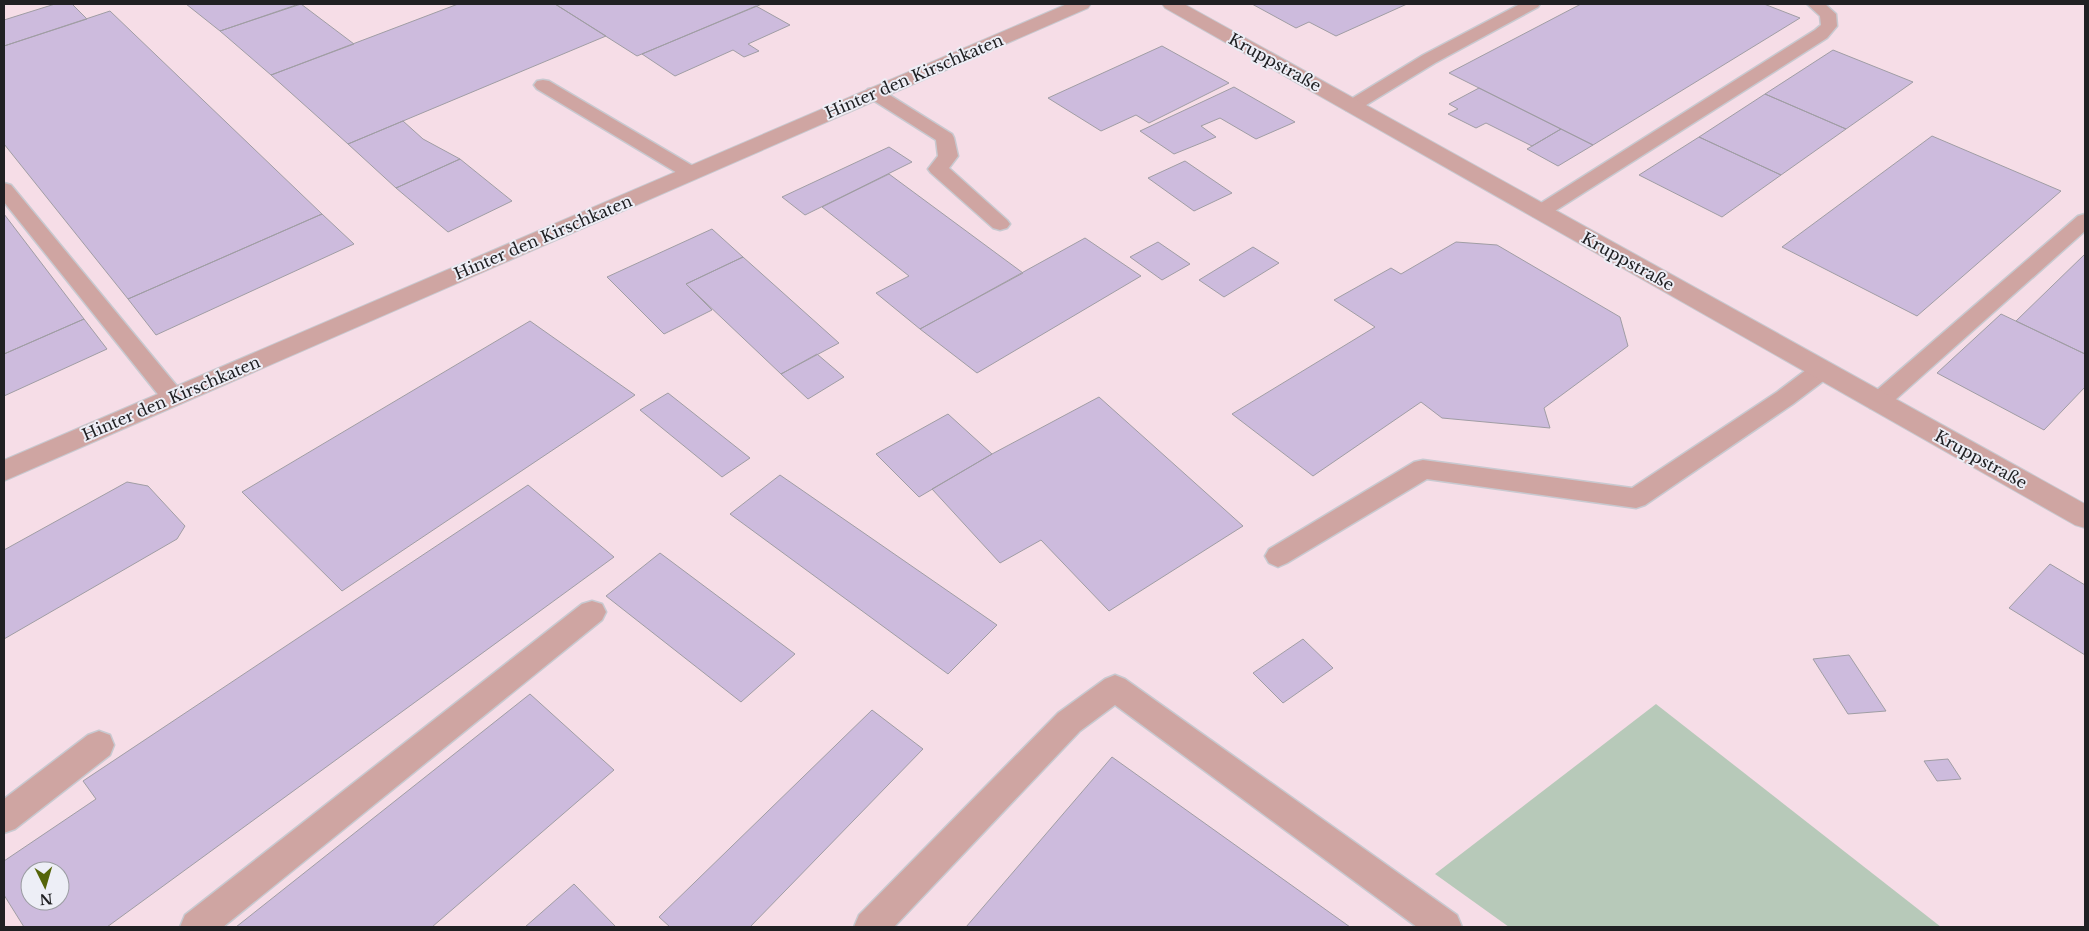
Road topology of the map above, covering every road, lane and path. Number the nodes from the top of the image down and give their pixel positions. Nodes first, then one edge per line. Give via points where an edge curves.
1 (1082, 4) edge
2 (1171, 4) edge
3 (1532, 4) edge
4 (1815, 4) edge
5 (542, 85) dead end
6 (874, 93) junction
7 (1352, 106) junction
8 (691, 172) junction
9 (4, 189) edge
10 (1540, 212) junction
11 (2085, 220) edge
12 (1000, 224) dead end
13 (1822, 370) junction
14 (173, 397) junction
15 (1878, 402) junction
16 (4, 470) edge
17 (2083, 512) edge
18 (1278, 556) dead end
19 (592, 612) dead end
20 (99, 745) dead end
21 (4, 818) edge
22 (197, 927) edge
23 (871, 927) edge
24 (1445, 927) edge

1 - 6 street, Hinter den Kirschkaten
2 - 7 street, Kruppstraße
3 - 7 lane via 1429,58
4 - 10 lane via 1828,14 1829,26 1822,34
5 - 8 lane
6 - 8 street, Hinter den Kirschkaten
6 - 12 lane via 945,138 948,156 938,169
7 - 10 street, Kruppstraße
8 - 14 street, Hinter den Kirschkaten
9 - 14 lane
10 - 13 street, Kruppstraße
11 - 15 lane
13 - 15 street, Kruppstraße
13 - 18 lane via 1636,498 1423,469
14 - 16 street, Hinter den Kirschkaten
15 - 17 street, Kruppstraße
19 - 22 lane
20 - 21 lane
23 - 24 lane via 1068,722 1115,688

